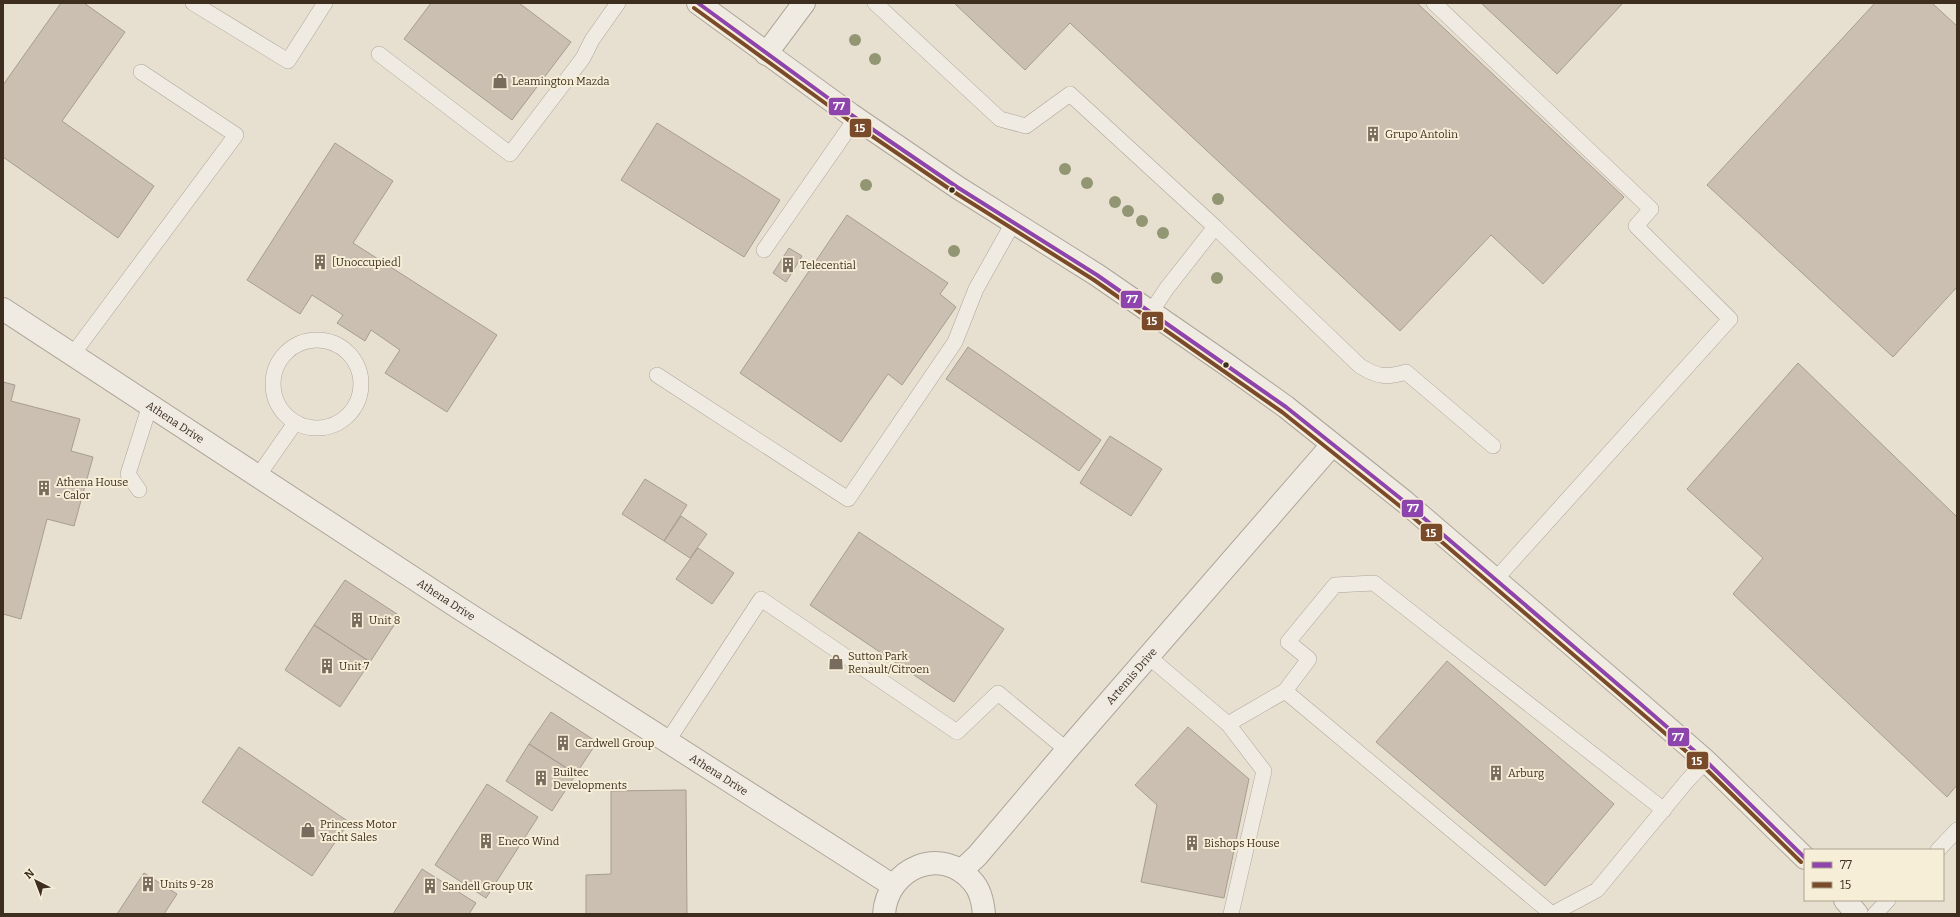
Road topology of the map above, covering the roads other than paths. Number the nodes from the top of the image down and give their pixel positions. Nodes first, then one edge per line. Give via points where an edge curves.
1 (193, 3) edge
2 (325, 3) edge
3 (618, 3) edge
4 (698, 3) edge
5 (804, 3) edge
6 (875, 3) edge
7 (1434, 3) edge
8 (379, 54) dead end
9 (766, 54) junction
10 (141, 72) dead end
11 (856, 118) junction
12 (1013, 224) junction
13 (1215, 227) junction
14 (764, 250) dead end
15 (3, 309) edge
16 (1151, 312) junction
17 (73, 354) junction
18 (657, 375) dead end
19 (150, 405) junction
20 (295, 423) junction
21 (1332, 445) junction
22 (1493, 446) dead end
23 (258, 476) junction
24 (139, 490) dead end
25 (1495, 580) junction
26 (1149, 657) junction
27 (1285, 691) junction
28 (1228, 724) junction
29 (667, 742) junction
30 (1067, 750) junction
31 (1706, 761) junction
32 (1664, 810) junction
33 (1957, 830) edge
34 (1939, 849) edge
35 (1804, 857) edge
36 (961, 871) junction
37 (892, 885) junction
38 (1845, 901) edge
39 (1887, 901) edge
40 (884, 914) edge
41 (984, 914) edge
42 (1231, 914) edge
43 (1857, 914) edge
44 (1875, 914) edge

1 - 2 lane via 288,61
3 - 8 lane via 592,40 583,58 510,154
4 - 9 street
5 - 9 street
6 - 13 lane via 1000,119 1026,126 1070,94
7 - 25 lane via 1651,209 1636,226 1730,319
9 - 11 street
10 - 17 lane via 236,135
11 - 12 street
11 - 14 lane
12 - 16 street
12 - 18 lane via 976,288 955,342 848,499
13 - 16 lane
13 - 22 lane via 1360,366 1385,377 1406,372
15 - 17 street, Athena Drive
16 - 21 street via 1258,387
17 - 19 street, Athena Drive
19 - 23 street, Athena Drive
19 - 24 lane via 128,474
20 - 20 lane via 279,408 273,394 276,367 284,355 295,346 308,341 322,340 335,344 347,352 356,363 361,392 356,406 346,418 333,426 318,429
20 - 23 lane
21 - 25 street via 1410,506
21 - 26 street, Artemis Drive
23 - 29 street, Athena Drive
25 - 31 street
26 - 28 lane
26 - 30 street, Artemis Drive
27 - 28 lane
27 - 32 lane via 1552,914 1597,890
27 - 32 lane via 1309,659 1288,642 1335,584 1374,583
28 - 42 lane via 1264,771
29 - 30 lane via 761,599 957,732 998,693
29 - 37 street, Athena Drive
30 - 36 street, Artemis Drive via 977,856
31 - 32 lane
31 - 35 street
33 - 34 lane
36 - 37 street via 947,865 932,863 903,874
36 - 41 street via 974,882 982,897
37 - 40 street via 886,898
38 - 43 street
39 - 44 lane

